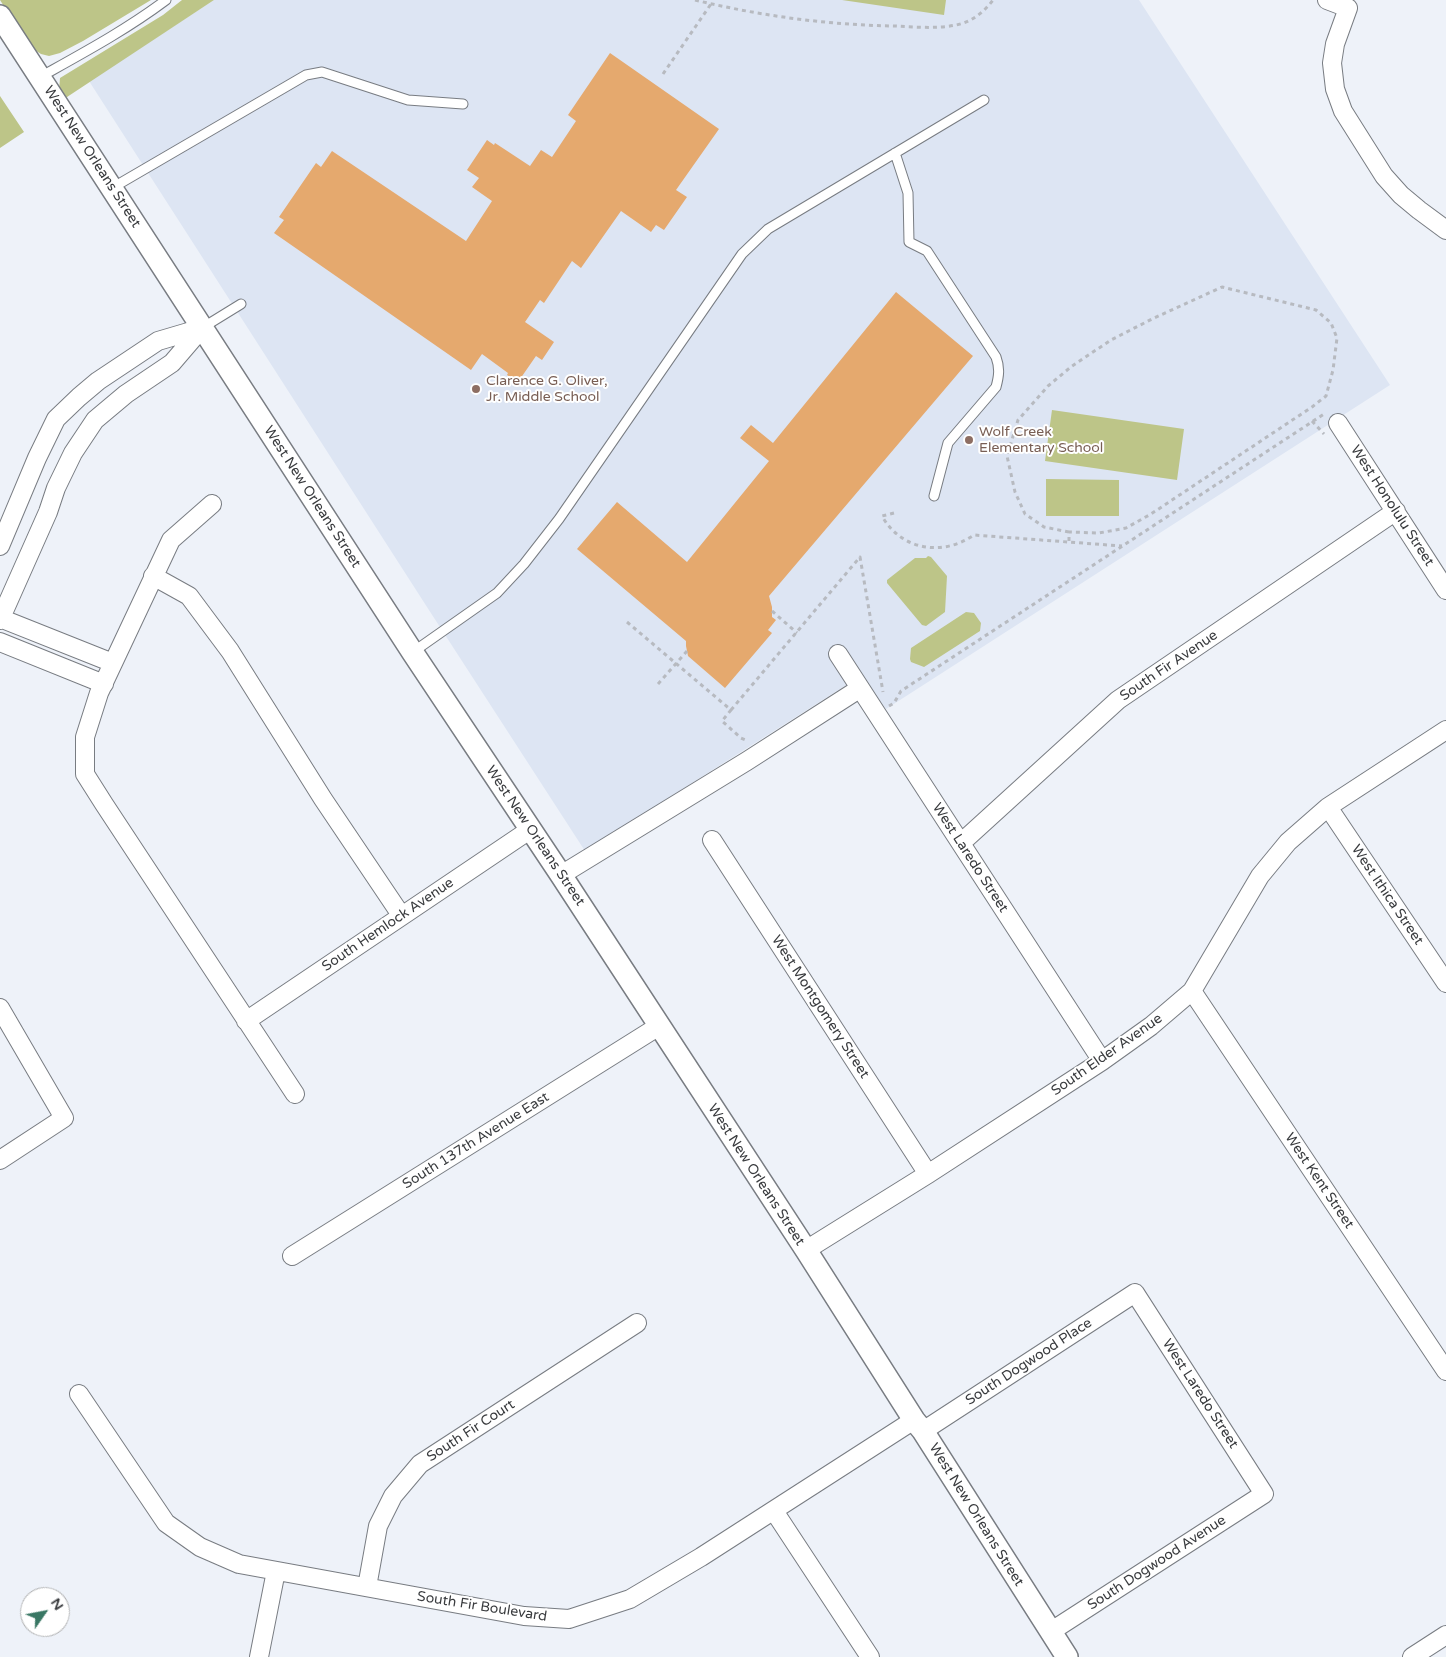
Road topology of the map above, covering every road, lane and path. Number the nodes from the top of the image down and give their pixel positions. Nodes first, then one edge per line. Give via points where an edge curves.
1 (166, 0) edge
2 (695, 0) edge
3 (993, 0) edge
4 (1327, 0) edge
5 (711, 4) junction
6 (1349, 4) edge
7 (0, 16) edge
8 (663, 74) dead end
9 (40, 77) junction
10 (984, 100) dead end
11 (464, 104) dead end
12 (895, 153) junction
13 (112, 188) junction
14 (1444, 226) edge
15 (241, 304) dead end
16 (202, 328) junction
17 (79, 397) junction
18 (1332, 418) joint
19 (95, 420) junction
20 (1312, 421) junction
21 (1326, 437) dead end
22 (934, 496) dead end
23 (212, 504) dead end
24 (1396, 511) junction
25 (894, 513) dead end
26 (1069, 532) junction
27 (1070, 542) junction
28 (0, 546) edge
29 (1123, 546) junction
30 (153, 576) junction
31 (1446, 590) edge
32 (772, 611) dead end
33 (0, 618) edge
34 (627, 622) dead end
35 (797, 633) junction
36 (0, 642) edge
37 (59, 642) junction
38 (687, 651) dead end
39 (413, 652) junction
40 (838, 654) dead end
41 (50, 663) junction
42 (113, 663) junction
43 (676, 664) junction
44 (104, 684) junction
45 (658, 684) dead end
46 (859, 688) junction
47 (884, 698) dead end
48 (889, 706) dead end
49 (731, 710) junction
50 (1446, 730) edge
51 (751, 741) dead end
52 (1328, 807) junction
53 (531, 829) junction
54 (712, 840) dead end
55 (960, 844) junction
56 (561, 875) junction
57 (401, 915) junction
58 (1446, 983) edge
59 (1192, 991) junction
60 (0, 1008) edge
61 (246, 1021) junction
62 (659, 1026) junction
63 (1102, 1060) junction
64 (295, 1094) dead end
65 (0, 1160) edge
66 (928, 1174) junction
67 (806, 1250) junction
68 (292, 1256) dead end
69 (1135, 1293) joint
70 (637, 1323) dead end
71 (1443, 1359) edge
72 (79, 1394) dead end
73 (919, 1425) junction
74 (1264, 1494) joint
75 (774, 1511) junction
76 (276, 1571) junction
77 (367, 1588) junction
78 (1050, 1632) junction
79 (1446, 1635) edge
80 (259, 1657) edge
81 (870, 1657) edge
82 (1066, 1657) edge
83 (1412, 1657) edge

1 - 9 lane via 116,34
2 - 5 path
3 - 5 path via 975,18 958,25 934,27 872,26 783,18
4 - 6 street
5 - 8 path
6 - 14 street via 1332,63 1335,89 1343,111 1384,176 1413,205
7 - 9 street, West New Orleans Street
9 - 13 street, West New Orleans Street
10 - 12 lane
11 - 13 lane via 408,100 322,72 306,75
12 - 22 lane via 908,193 909,242 927,252 996,356 999,366 996,387 948,443
12 - 39 lane via 768,229 742,254 564,512 524,564 497,593
13 - 16 street, West New Orleans Street
15 - 16 lane
16 - 17 street via 158,342
16 - 19 street via 172,364 126,394
16 - 39 street, West New Orleans Street
17 - 19 street
17 - 28 street via 56,419
18 - 20 path
18 - 24 street, West Honolulu Street
19 - 33 street via 73,453 56,488
20 - 21 path
20 - 29 path
23 - 30 street via 171,540
24 - 31 street, West Honolulu Street
24 - 55 street, South Fir Avenue via 1118,700
25 - 27 path via 882,516 893,532 924,547 947,547 974,535
26 - 26 path via 1099,533 1126,528 1326,396 1334,370 1337,338 1331,323 1316,310 1222,287 1111,340 1072,366 1048,386 1018,420 1007,456 1014,492 1025,514 1044,527
26 - 27 path
27 - 29 path
29 - 48 path via 901,691
30 - 42 street
30 - 57 street via 189,596 230,651 323,800
32 - 35 path
33 - 37 street
34 - 43 path
35 - 47 path via 860,557
35 - 49 path
36 - 41 street
37 - 41 street
37 - 42 street
38 - 43 path
39 - 53 street, West New Orleans Street
40 - 46 street, West Laredo Street
41 - 44 street
42 - 44 street
43 - 45 path
43 - 49 path
44 - 61 street via 84,737 86,774
46 - 55 street, West Laredo Street
46 - 56 street
49 - 51 path via 722,722 741,738
50 - 52 street, South Elder Avenue
52 - 58 street, West Ithica Street
52 - 59 street, South Elder Avenue via 1288,842 1260,876
53 - 56 street, West New Orleans Street
53 - 57 street, South Hemlock Avenue
54 - 66 street, West Montgomery Street
55 - 63 street, West Laredo Street
56 - 62 street, West New Orleans Street
57 - 61 street, South Hemlock Avenue
59 - 63 street, South Elder Avenue via 1151,1026
59 - 71 street, West Kent Street
60 - 65 street via 64,1118
61 - 64 street
62 - 67 street, West New Orleans Street
62 - 68 street, South 137th Avenue East
63 - 66 street, South Elder Avenue
66 - 67 street, South Elder Avenue
67 - 73 street, West New Orleans Street
69 - 73 street, South Dogwood Place
69 - 74 street, West Laredo Street
70 - 77 street, South Fir Court via 420,1464 394,1496 378,1526
72 - 76 street, South Fir Boulevard via 166,1523 200,1547 232,1561
73 - 75 street, South Fir Boulevard
73 - 78 street, West New Orleans Street
74 - 78 street, South Dogwood Avenue
75 - 77 street, South Fir Boulevard via 630,1599 569,1619 524,1616
75 - 81 street
76 - 77 street, South Fir Boulevard
76 - 80 street
78 - 82 street, West New Orleans Street
79 - 83 street

